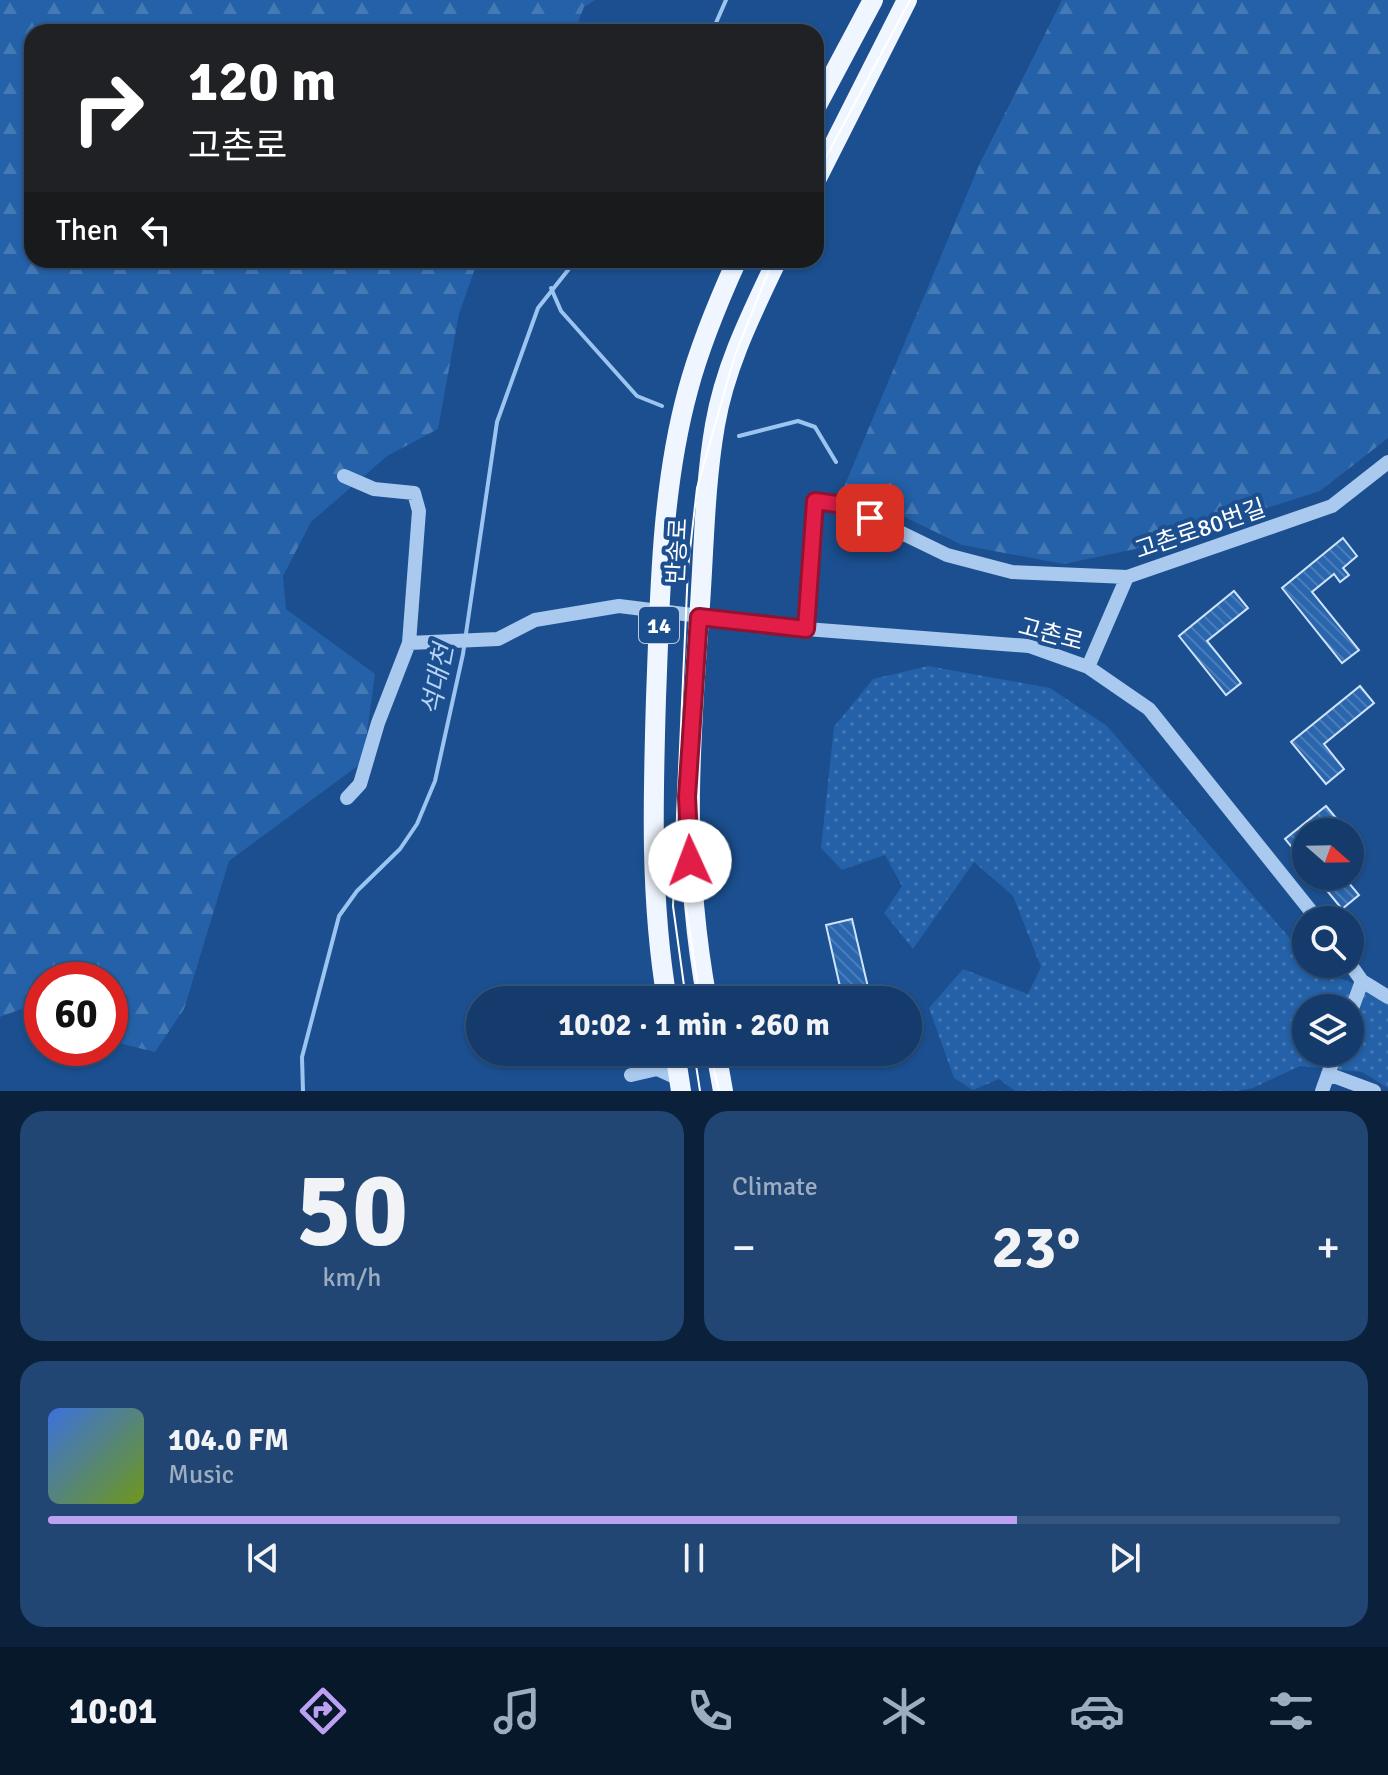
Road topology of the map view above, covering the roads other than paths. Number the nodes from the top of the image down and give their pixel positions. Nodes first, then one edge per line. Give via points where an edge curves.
1 (873, 0) edge
2 (907, 0) edge
3 (824, 92) edge
4 (824, 164) edge
5 (734, 268) edge
6 (773, 268) edge
7 (1388, 462) edge
8 (344, 476) dead end
9 (1127, 577) junction
10 (660, 611) junction
11 (699, 617) junction
12 (806, 629) junction
13 (409, 643) junction
14 (1088, 667) junction
15 (347, 798) dead end
16 (1307, 906) edge
17 (1360, 978) edge
18 (1362, 981) junction
19 (665, 986) edge
20 (704, 986) edge
21 (1357, 994) edge
22 (1388, 997) edge
23 (659, 1066) edge
24 (719, 1066) edge
25 (1331, 1066) edge
26 (657, 1069) junction
27 (1328, 1074) junction
28 (631, 1075) dead end
29 (680, 1085) edge
30 (723, 1091) edge
31 (1322, 1091) edge
32 (1374, 1091) edge

1 - 3 main road
2 - 4 main road
5 - 10 main road, 반송로 / 14 via 687,391 673,458
6 - 11 main road, 반송로 / 14 via 739,340 715,424
7 - 9 street, 고촌로80번길 via 1332,506
8 - 13 street via 374,489 414,493 419,511
9 - 12 street, 고촌로80번길 via 1012,572 947,555 844,505 815,501
9 - 14 street
10 - 11 street, 고촌로
10 - 13 street, 고촌로 via 619,606 535,620 489,640
10 - 19 main road, 반송로 / 14 via 654,900
11 - 12 street, 고촌로
11 - 20 main road, 반송로 / 14 via 687,797
12 - 14 street, 고촌로 via 1029,646
13 - 15 street via 360,784
14 - 16 street, 고촌로 via 1149,709
17 - 18 street
18 - 21 street
18 - 22 street
23 - 26 street
24 - 30 main road
25 - 27 street
26 - 28 street
26 - 29 street
27 - 31 street
27 - 32 street

